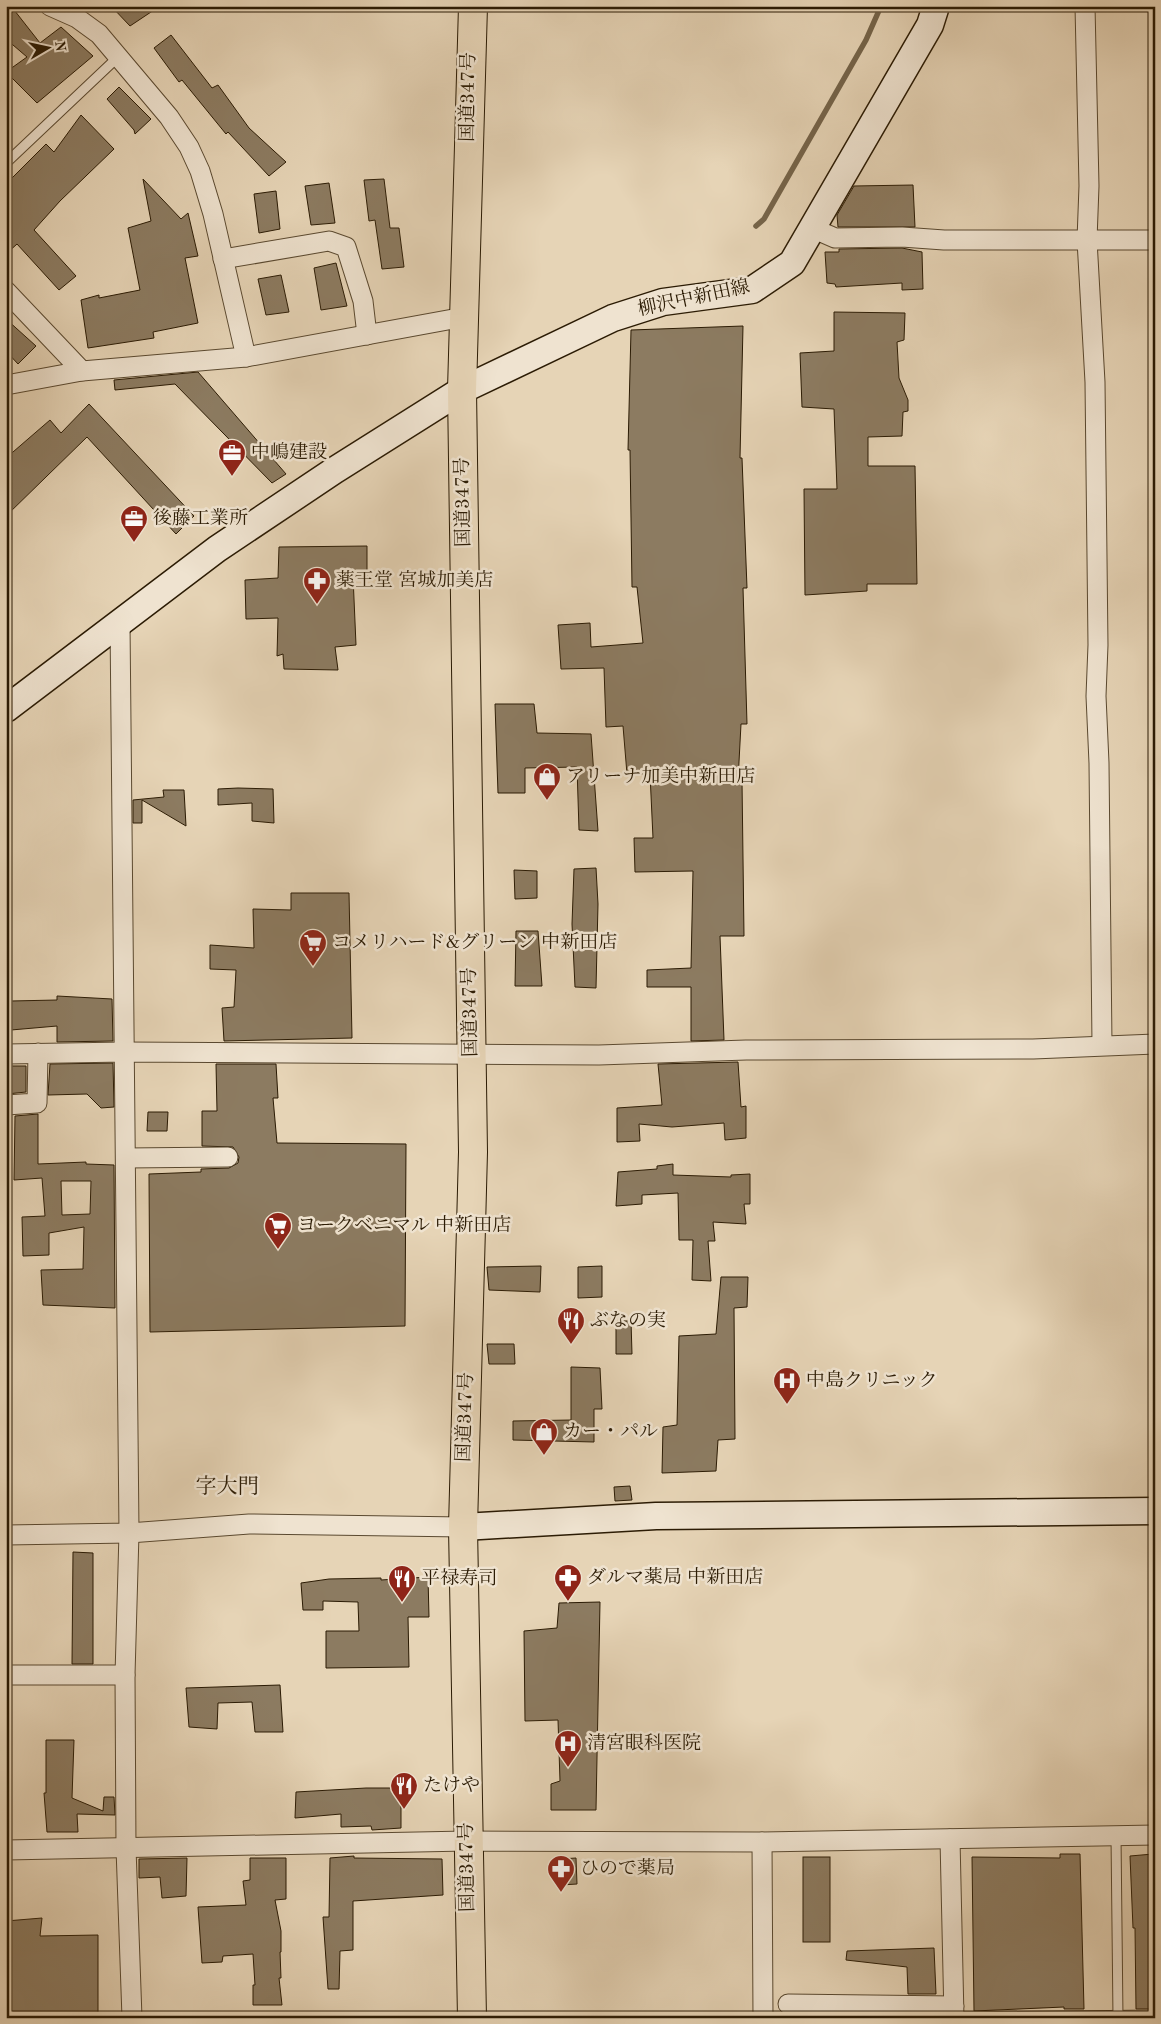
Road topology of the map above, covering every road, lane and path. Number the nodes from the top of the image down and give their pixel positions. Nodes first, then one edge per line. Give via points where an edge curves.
1 (50, 6) edge
2 (473, 6) edge
3 (936, 6) edge
4 (1085, 6) edge
5 (118, 57) junction
6 (6, 163) edge
7 (812, 228) junction
8 (1088, 240) junction
9 (1155, 240) edge
10 (223, 259) junction
11 (6, 291) edge
12 (464, 318) junction
13 (367, 335) junction
14 (246, 357) junction
15 (82, 371) junction
16 (6, 385) edge
17 (462, 390) junction
18 (120, 623) junction
19 (6, 709) edge
20 (1155, 1044) edge
21 (1102, 1045) junction
22 (124, 1052) junction
23 (38, 1053) junction
24 (6, 1054) edge
25 (472, 1054) junction
26 (6, 1105) edge
27 (228, 1157) dead end
28 (126, 1158) junction
29 (1155, 1511) edge
30 (463, 1527) junction
31 (129, 1533) junction
32 (6, 1535) edge
33 (125, 1675) junction
34 (6, 1676) edge
35 (1155, 1835) edge
36 (1116, 1836) junction
37 (950, 1839) junction
38 (468, 1841) junction
39 (762, 1842) junction
40 (126, 1848) junction
41 (6, 1850) edge
42 (788, 2004) dead end
43 (954, 2014) edge
44 (1155, 2015) edge
45 (1118, 2016) edge
46 (132, 2018) edge
47 (472, 2018) edge
48 (763, 2018) edge

1 - 5 street via 78,18 99,34
2 - 12 highway, 国道347号
3 - 7 street, 柳沢中新田線 via 930,25
4 - 8 street
5 - 6 lane
5 - 10 street via 169,117 200,170
7 - 8 street via 835,238
7 - 17 street, 柳沢中新田線 via 792,263 752,290 662,302 613,318
8 - 9 street
8 - 21 street via 1095,382
10 - 13 street via 329,241 346,247 363,301
10 - 14 street
11 - 15 street
12 - 13 street
12 - 17 highway, 国道347号
13 - 14 street
14 - 15 street
15 - 16 street
17 - 18 street, 柳沢中新田線 via 217,549
17 - 25 highway, 国道347号
18 - 19 street, 柳沢中新田線
18 - 22 street
20 - 21 street
21 - 25 street via 1024,1049
22 - 23 street
22 - 25 street
22 - 28 street
23 - 24 street
23 - 26 street via 37,1103
25 - 30 highway, 国道347号 via 473,1152
27 - 28 street
28 - 31 street
29 - 30 street via 656,1516
30 - 31 street via 249,1524
30 - 38 highway, 国道347号
31 - 32 street
31 - 33 street
33 - 34 street
33 - 40 street
35 - 36 street
36 - 37 street
36 - 45 lane
37 - 39 street
37 - 43 street
38 - 39 street
38 - 40 street
38 - 47 highway, 国道347号
39 - 48 street
40 - 41 street
40 - 46 street
42 - 43 street
43 - 45 lane
44 - 45 lane

